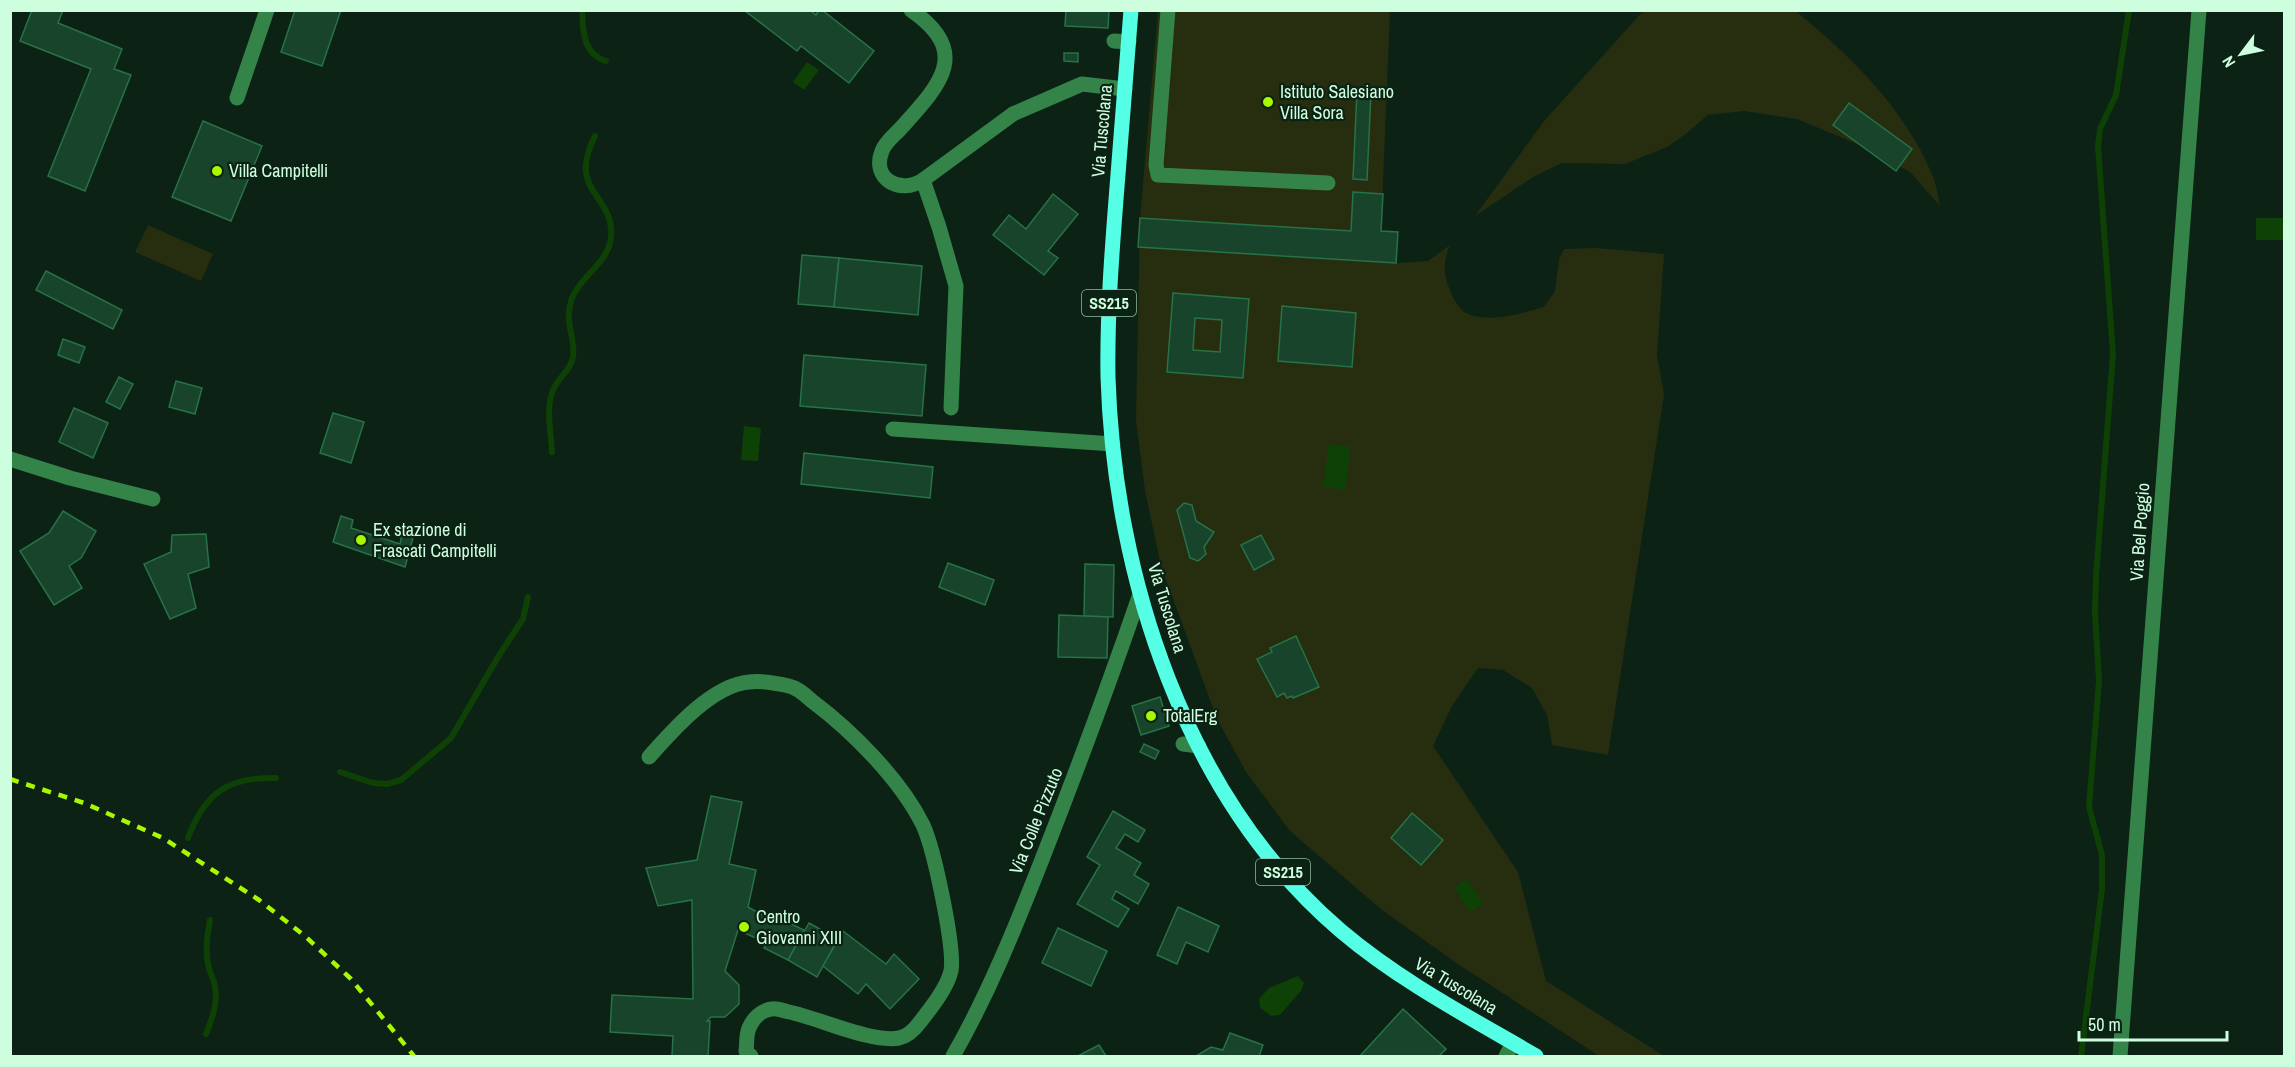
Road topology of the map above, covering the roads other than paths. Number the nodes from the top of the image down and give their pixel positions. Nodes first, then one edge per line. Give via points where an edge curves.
1 (267, 10) edge
2 (911, 10) edge
3 (1131, 10) edge
4 (1168, 10) edge
5 (2199, 10) edge
6 (1125, 89) junction
7 (237, 98) dead end
8 (923, 180) junction
9 (1328, 183) dead end
10 (951, 408) dead end
11 (892, 429) dead end
12 (1113, 444) junction
13 (10, 459) edge
14 (153, 499) dead end
15 (1140, 594) junction
16 (1183, 744) dead end
17 (1199, 746) junction
18 (649, 757) dead end
19 (1510, 1050) edge
20 (751, 1056) edge
21 (953, 1056) edge
22 (1536, 1056) edge
23 (2120, 1056) edge

1 - 7 street
2 - 8 street via 933,27 942,42 942,76 934,92 884,147 879,163 892,183 908,187
3 - 6 main road, Via Tuscolana / SS215 via 1121,41
4 - 9 street via 1158,175
5 - 23 street, Via Bel Poggio
6 - 8 street via 1082,84 1012,114
6 - 12 main road, Via Tuscolana / SS215 via 1108,324
8 - 10 street via 956,286
11 - 12 street
12 - 15 main road, Via Tuscolana / SS215
13 - 14 street
15 - 17 main road, Via Tuscolana / SS215 via 1152,649
15 - 21 street, Via Colle Pizzuto via 1089,739 1021,912
16 - 17 street
17 - 19 main road, Via Tuscolana / SS215 via 1263,847 1324,915 1362,948
18 - 20 street via 696,708 725,690 747,682 794,688 831,715 883,768 923,826 932,854 952,965 946,983 920,1023 906,1035 892,1038 855,1032 772,1008 757,1015 748,1030 746,1051
19 - 22 main road, Via Tuscolana / SS215

